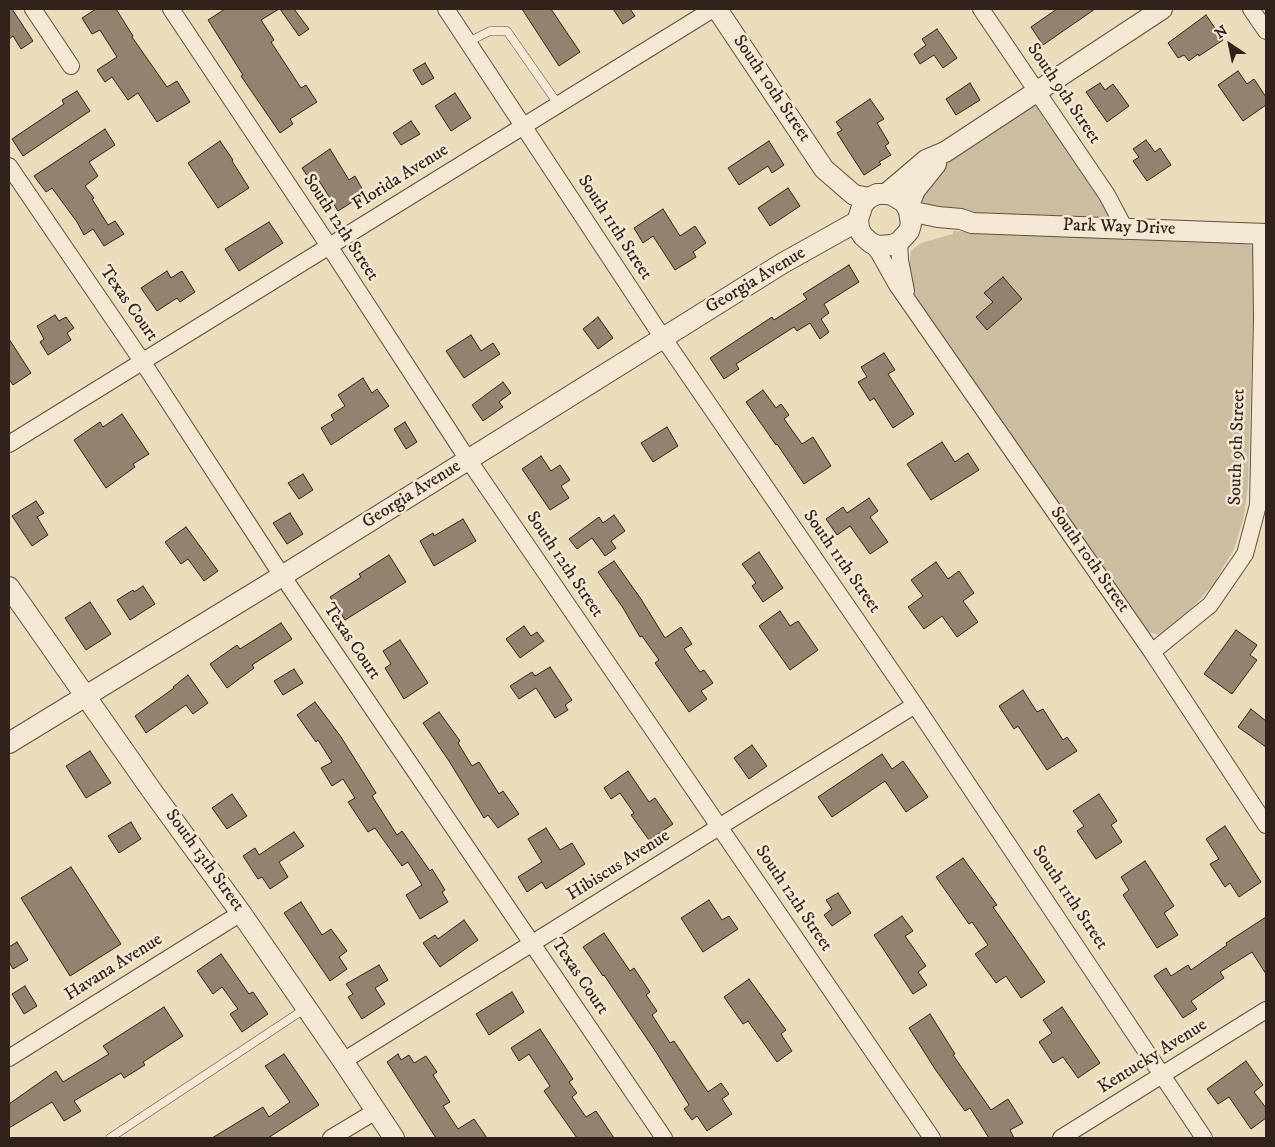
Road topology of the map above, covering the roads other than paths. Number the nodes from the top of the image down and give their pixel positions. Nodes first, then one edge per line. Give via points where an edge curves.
1 (33, 9) edge
2 (171, 9) edge
3 (446, 9) edge
4 (712, 9) edge
5 (717, 9) edge
6 (981, 9) edge
7 (1162, 9) edge
8 (1251, 9) edge
9 (1266, 31) edge
10 (468, 42) junction
11 (71, 66) dead end
12 (1037, 91) junction
13 (558, 104) junction
14 (522, 126) junction
15 (945, 152) junction
16 (9, 166) edge
17 (824, 170) junction
18 (878, 196) junction
19 (909, 209) junction
20 (972, 223) junction
21 (1125, 229) junction
22 (862, 230) junction
23 (1264, 234) edge
24 (902, 240) junction
25 (329, 246) junction
26 (908, 298) junction
27 (663, 338) junction
28 (142, 361) junction
29 (9, 444) edge
30 (468, 460) junction
31 (282, 576) junction
32 (9, 587) edge
33 (1152, 652) junction
34 (86, 696) junction
35 (915, 705) junction
36 (9, 744) edge
37 (1266, 824) edge
38 (720, 826) junction
39 (241, 913) junction
40 (532, 943) junction
41 (306, 1007) junction
42 (1266, 1010) edge
43 (9, 1058) edge
44 (343, 1061) junction
45 (1163, 1074) junction
46 (376, 1111) junction
47 (110, 1138) edge
48 (331, 1138) edge
49 (394, 1138) edge
50 (664, 1138) edge
51 (932, 1138) edge
52 (1060, 1138) edge
53 (1204, 1138) edge

1 - 11 street
2 - 25 street, South 12th Street
3 - 10 street, South 11th Street
4 - 13 street, Florida Avenue
5 - 17 street, South 10th Street
6 - 12 street, South 9th Street
7 - 12 street
8 - 9 street
10 - 13 lane via 490,31 507,31
10 - 14 street, South 11th Street
12 - 15 street
12 - 21 street, South 9th Street
13 - 14 street, Florida Avenue
14 - 25 street, Florida Avenue
14 - 27 street, South 11th Street
15 - 18 street via 926,160
15 - 19 street via 919,182
16 - 28 street, Texas Court
17 - 18 street, South 10th Street via 854,195
17 - 22 street, South 10th Street via 828,184
18 - 19 street via 899,198
18 - 22 street via 859,211
19 - 20 street, Park Way Drive
19 - 24 street via 910,224
20 - 21 street, Park Way Drive
20 - 24 street, Park Way Drive via 937,228
21 - 23 street, Park Way Drive
22 - 24 street via 885,247
22 - 26 street, South 10th Street
22 - 27 street, Georgia Avenue via 815,246 783,263
23 - 33 street, South 9th Street via 1258,505 1254,522 1245,554 1210,605
24 - 26 street, South 10th Street via 900,260
25 - 28 street, Florida Avenue
25 - 30 street, South 12th Street
26 - 33 street, South 10th Street
27 - 30 street, Georgia Avenue
27 - 35 street, South 11th Street
28 - 29 street, Florida Avenue
28 - 31 street, Texas Court
30 - 31 street, Georgia Avenue
30 - 38 street, South 12th Street
31 - 34 street, Georgia Avenue
31 - 40 street, Texas Court
32 - 34 street, South 13th Street
33 - 37 street, South 10th Street
34 - 36 street, Georgia Avenue
34 - 39 street, South 13th Street
35 - 38 street, Hibiscus Avenue
35 - 45 street, South 11th Street
38 - 40 street, Hibiscus Avenue
38 - 51 street, South 12th Street
39 - 41 street, South 13th Street
39 - 43 street, Havana Avenue
40 - 44 street, Hibiscus Avenue
40 - 50 street, Texas Court
41 - 44 street, South 13th Street
41 - 47 lane
42 - 45 street, Kentucky Avenue
44 - 46 street, South 13th Street
45 - 52 street, Kentucky Avenue
45 - 53 street, South 11th Street
46 - 48 street
46 - 49 street, South 13th Street

